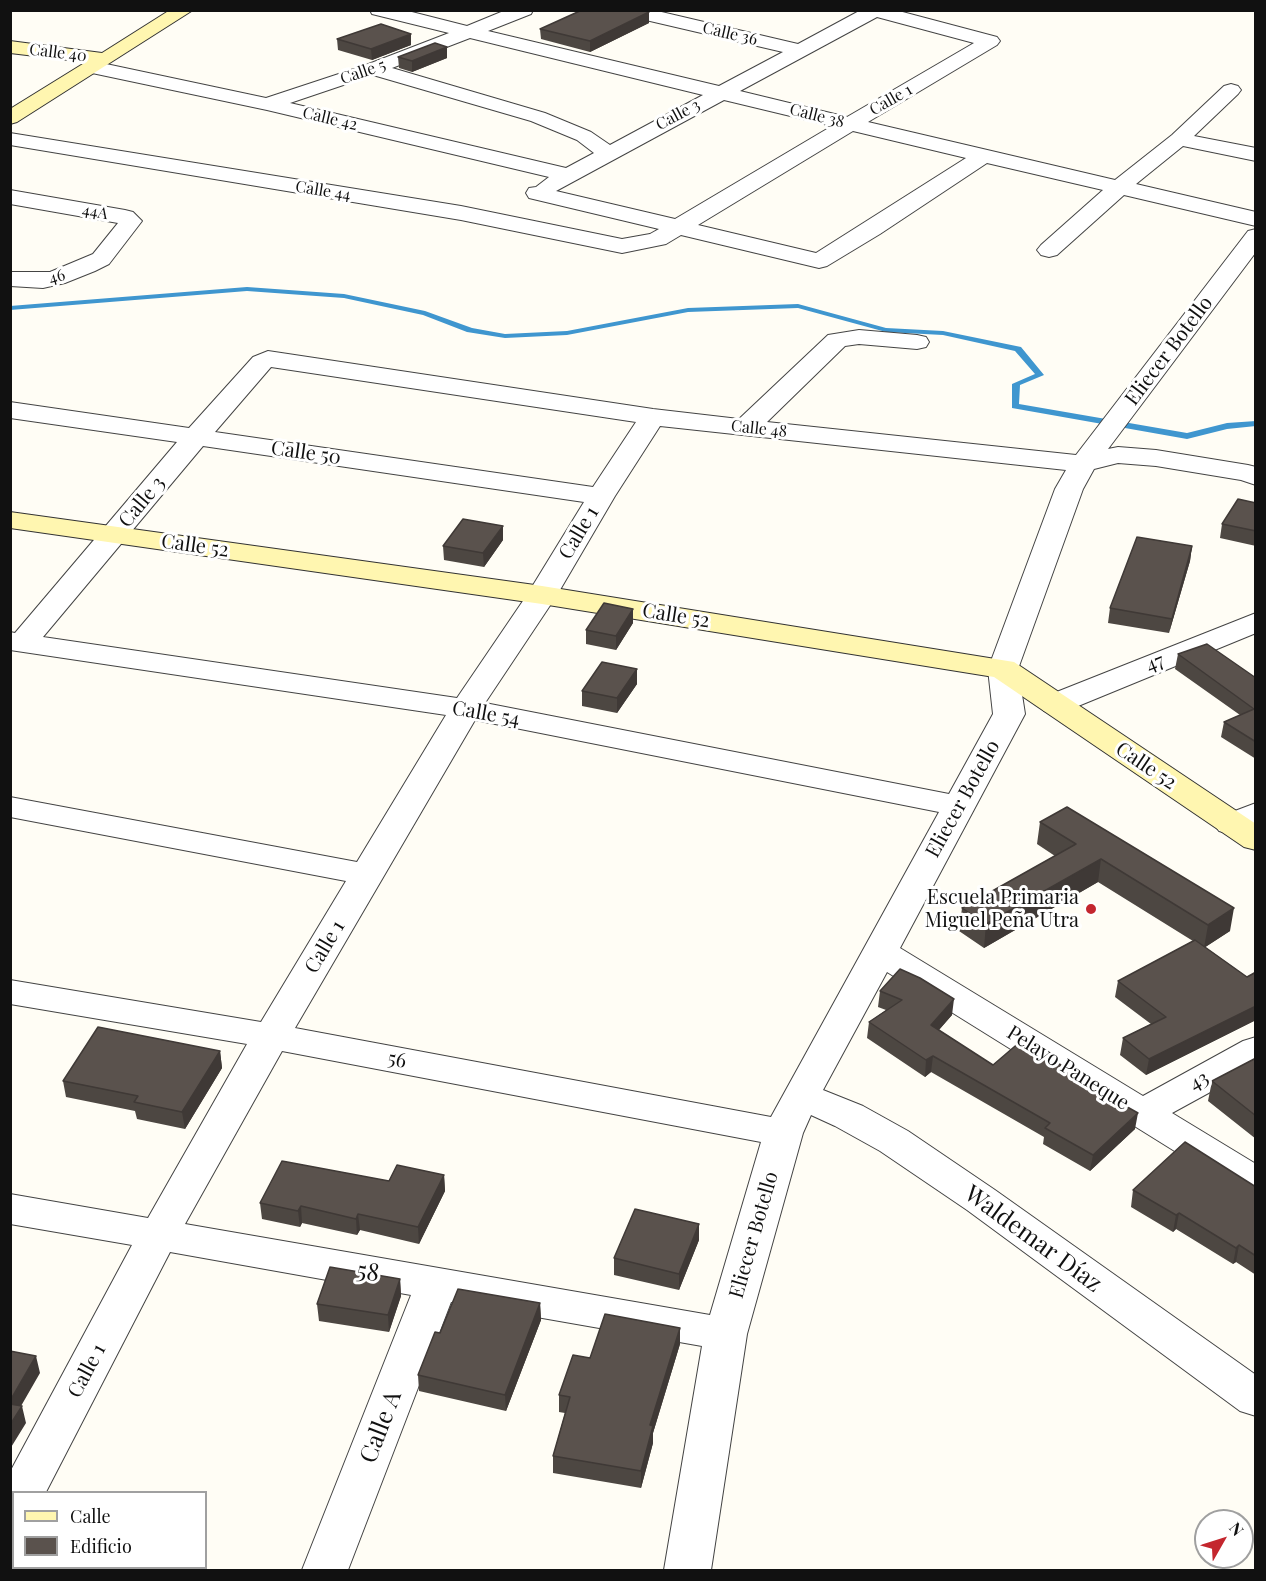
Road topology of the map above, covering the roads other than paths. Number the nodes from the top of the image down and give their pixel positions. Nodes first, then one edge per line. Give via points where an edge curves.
1 (184, 10) edge
2 (379, 10) edge
3 (524, 10) edge
4 (627, 10) edge
5 (874, 11) edge
6 (469, 32) junction
7 (10, 47) edge
8 (799, 50) junction
9 (98, 63) junction
10 (373, 69) junction
11 (1231, 90) dead end
12 (719, 93) junction
13 (267, 105) junction
14 (10, 118) edge
15 (849, 124) junction
16 (10, 139) edge
17 (1179, 140) junction
18 (608, 153) junction
19 (1256, 155) edge
20 (983, 156) junction
21 (567, 175) junction
22 (1118, 188) junction
23 (10, 197) edge
24 (521, 199) junction
25 (480, 217) junction
26 (1256, 219) edge
27 (678, 227) junction
28 (1256, 236) edge
29 (635, 245) joint
30 (1049, 250) dead end
31 (101, 259) joint
32 (10, 279) edge
33 (917, 342) dead end
34 (262, 362) joint
35 (10, 410) edge
36 (652, 417) junction
37 (746, 427) junction
38 (196, 437) junction
39 (1084, 463) junction
40 (1256, 477) edge
41 (601, 496) junction
42 (10, 520) edge
43 (114, 534) junction
44 (542, 595) junction
45 (1256, 622) edge
46 (17, 641) edge
47 (1003, 669) junction
48 (1055, 705) junction
49 (466, 709) junction
50 (959, 806) junction
51 (10, 807) edge
52 (1247, 826) edge
53 (368, 874) junction
54 (880, 952) junction
55 (10, 992) edge
56 (271, 1036) junction
57 (1256, 1050) edge
58 (801, 1096) junction
59 (1142, 1113) junction
60 (783, 1133) junction
61 (1256, 1183) edge
62 (10, 1209) edge
63 (158, 1236) junction
64 (437, 1283) junction
65 (726, 1334) junction
66 (1256, 1399) edge
67 (24, 1491) edge
68 (325, 1570) edge
69 (688, 1570) edge

1 - 9 street
2 - 6 street, Calle 38
3 - 6 street, Calle 5
4 - 8 street, Calle 36
5 - 8 street, Calle 3
5 - 15 street, Calle 1 via 990,41
6 - 10 street, Calle 5
6 - 12 street, Calle 38
7 - 9 street, Calle 40
8 - 12 street, Calle 3
9 - 13 street, Calle 42
9 - 14 street
10 - 13 street, Calle 5
10 - 18 street via 538,117 584,136
11 - 17 street
12 - 15 street, Calle 38
12 - 18 street, Calle 3
13 - 21 street, Calle 42
15 - 20 street, Calle 38
15 - 27 street, Calle 1
16 - 25 street, Calle 44
17 - 19 street
17 - 22 street
18 - 21 street, Calle 3
20 - 22 street, Calle 38
20 - 27 street via 819,261
21 - 24 street, Calle 3
22 - 26 street, Calle 38
22 - 30 street
23 - 31 street, 44A via 130,219
24 - 25 street, Calle 3
24 - 27 street
25 - 29 street, Calle 44 via 622,246
27 - 29 street, Calle 1 via 658,239
28 - 39 street, Eliecer Botello
31 - 32 street, 46 via 57,278 34,282
33 - 37 street via 859,337 837,340
34 - 36 street, Calle 48 via 276,359
34 - 38 street, Calle 3
35 - 38 street, Calle 50
36 - 37 street, Calle 48
36 - 41 street, Calle 1
37 - 39 street, Calle 48
38 - 41 street, Calle 50
38 - 43 street, Calle 3
39 - 40 street, Calle 48 via 1118,455 1156,458
39 - 47 street, Eliecer Botello via 1069,489
41 - 44 street, Calle 1
42 - 43 street, Calle 52
43 - 44 street, Calle 52
43 - 46 street, Calle 3
44 - 47 street, Calle 52
44 - 49 street, Calle 1
45 - 48 street, 47
46 - 49 street, Calle 54
47 - 48 street, Calle 52
47 - 50 street, Eliecer Botello via 1009,714
48 - 52 street, Calle 52
49 - 50 street, Calle 54
49 - 53 street, Calle 1
50 - 54 street, Eliecer Botello
51 - 53 street
53 - 56 street, Calle 1
54 - 58 street, Eliecer Botello
54 - 59 street, Pelayo Paneque
55 - 56 street, 56
56 - 60 street, 56
56 - 63 street, Calle 1
57 - 59 street, 43
58 - 60 street, Eliecer Botello
58 - 66 street, Waldemar Díaz via 849,1116 904,1147
59 - 61 street, Pelayo Paneque
60 - 65 street, Eliecer Botello
62 - 63 street, 58
63 - 64 street, 58
63 - 67 street, Calle 1
64 - 65 street, 58
64 - 68 street, Calle A
65 - 69 street, Eliecer Botello

